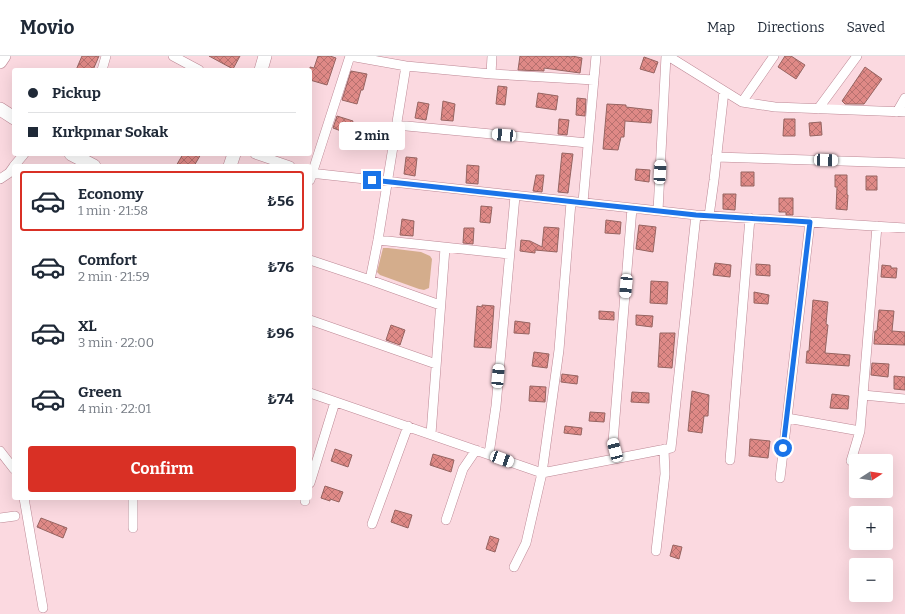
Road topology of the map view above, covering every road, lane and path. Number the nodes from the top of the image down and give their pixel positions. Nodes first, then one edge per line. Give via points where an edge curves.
1 (4, 56) edge
2 (106, 56) edge
3 (173, 56) edge
4 (265, 56) edge
5 (350, 56) edge
6 (492, 56) edge
7 (596, 56) edge
8 (667, 56) edge
9 (774, 56) edge
10 (857, 56) edge
11 (0, 62) edge
12 (406, 66) junction
13 (103, 68) edge
14 (195, 68) edge
15 (262, 68) edge
16 (491, 74) junction
17 (594, 80) junction
18 (724, 91) junction
19 (905, 98) edge
20 (742, 102) junction
21 (0, 109) edge
22 (818, 109) junction
23 (901, 112) edge
24 (12, 117) edge
25 (396, 125) junction
26 (588, 143) junction
27 (22, 156) edge
28 (75, 156) edge
29 (261, 156) edge
30 (716, 157) junction
31 (905, 163) edge
32 (16, 164) edge
33 (90, 164) edge
34 (284, 164) edge
35 (12, 169) edge
36 (312, 173) edge
37 (312, 176) edge
38 (0, 179) edge
39 (387, 182) junction
40 (515, 196) junction
41 (571, 202) junction
42 (583, 202) junction
43 (632, 208) junction
44 (658, 211) junction
45 (696, 215) junction
46 (709, 216) junction
47 (750, 218) junction
48 (810, 222) junction
49 (877, 226) junction
50 (905, 228) edge
51 (378, 240) junction
52 (445, 248) junction
53 (510, 254) junction
54 (312, 261) edge
55 (370, 280) junction
56 (440, 305) junction
57 (312, 321) edge
58 (436, 364) junction
59 (312, 394) edge
60 (863, 395) junction
61 (905, 399) edge
62 (335, 402) junction
63 (787, 418) junction
64 (408, 426) junction
65 (860, 431) junction
66 (431, 434) junction
67 (664, 449) junction
68 (476, 450) junction
69 (0, 451) edge
70 (489, 454) junction
71 (853, 454) edge
72 (617, 458) junction
73 (730, 460) dead end
74 (12, 466) edge
75 (542, 473) junction
76 (312, 477) edge
77 (780, 478) dead end
78 (24, 500) edge
79 (133, 500) edge
80 (15, 516) dead end
81 (0, 518) edge
82 (446, 520) dead end
83 (372, 524) dead end
84 (133, 528) dead end
85 (656, 551) dead end
86 (514, 567) dead end
87 (43, 608) dead end

1 - 11 street
2 - 13 street
3 - 14 street
4 - 15 street
5 - 12 street
5 - 36 street
6 - 16 street
7 - 17 street
8 - 18 street
8 - 44 street
9 - 20 street
10 - 22 street
12 - 16 street
12 - 25 street
16 - 17 street
17 - 26 street
18 - 20 street
18 - 30 street
19 - 23 street
20 - 22 street
21 - 24 street
22 - 23 street
25 - 26 street
25 - 39 street
26 - 42 street
27 - 32 street
28 - 33 street
29 - 34 street
30 - 31 street
30 - 46 street
35 - 38 street
37 - 39 street
39 - 40 street
39 - 51 street
40 - 41 street
40 - 53 street
41 - 42 street
41 - 75 street via 559,350
42 - 43 street
43 - 44 street
43 - 72 street via 613,442
44 - 45 street
45 - 46 street
45 - 67 street via 671,448
46 - 47 street
47 - 48 street
47 - 73 street
48 - 49 street
48 - 63 street
49 - 50 street
49 - 60 street
51 - 52 street
51 - 55 street
52 - 53 street
52 - 56 street
53 - 70 street
54 - 55 street
55 - 56 street
56 - 58 street
57 - 58 street
58 - 66 street
59 - 62 street
60 - 61 street
60 - 65 street
62 - 64 street
62 - 76 street
63 - 65 street
63 - 77 street
64 - 66 street
64 - 83 street
65 - 71 street
66 - 68 street
67 - 72 street
67 - 85 street via 665,474
68 - 70 street
68 - 82 street via 462,469
69 - 74 street
70 - 75 street
72 - 75 street
75 - 86 street via 526,543
78 - 87 street
79 - 84 street
80 - 81 street

